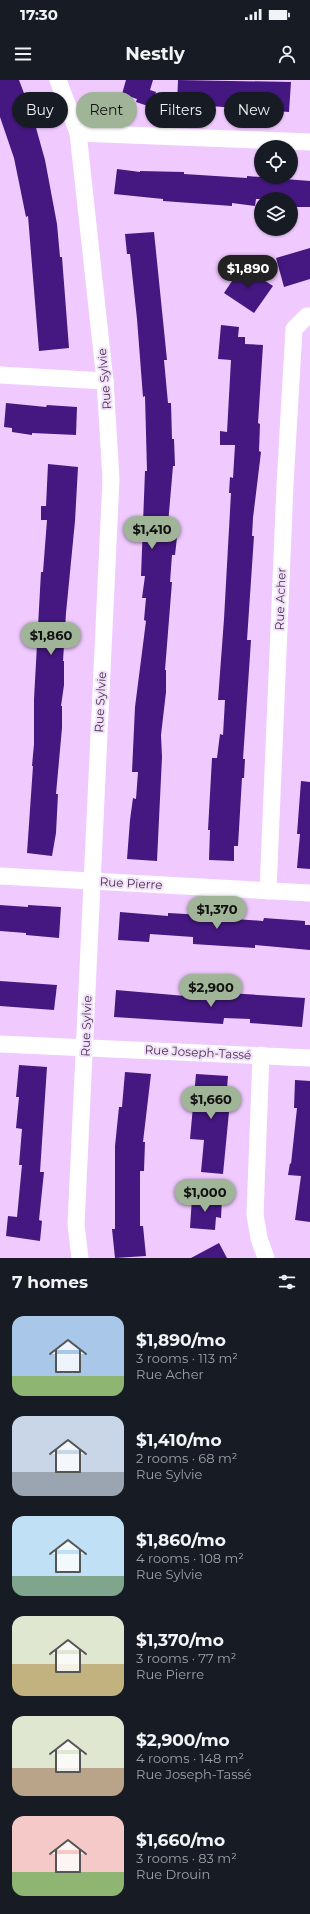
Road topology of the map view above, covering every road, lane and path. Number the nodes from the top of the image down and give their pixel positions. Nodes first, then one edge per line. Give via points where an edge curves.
1 (58, 80) edge
2 (78, 133) junction
3 (310, 142) edge
4 (310, 316) edge
5 (0, 374) edge
6 (105, 381) junction
7 (0, 876) edge
8 (91, 881) junction
9 (268, 890) junction
10 (310, 893) edge
11 (0, 1044) edge
12 (85, 1047) junction
13 (261, 1055) junction
14 (310, 1058) edge
15 (80, 1258) edge
16 (266, 1258) edge

1 - 2 street, Rue Sylvie
2 - 3 street
2 - 6 street, Rue Sylvie
4 - 9 street, Rue Acher via 294,329
5 - 6 street
6 - 8 street, Rue Sylvie via 111,479
7 - 8 street, Rue Pierre
8 - 9 street, Rue Pierre
8 - 12 street, Rue Sylvie
9 - 10 street, Rue Pierre
11 - 12 street, Rue Joseph-Tassé
12 - 13 street, Rue Joseph-Tassé
12 - 15 street, Rue Sylvie via 76,1225
13 - 14 street, Rue Joseph-Tassé
13 - 16 street via 255,1215

